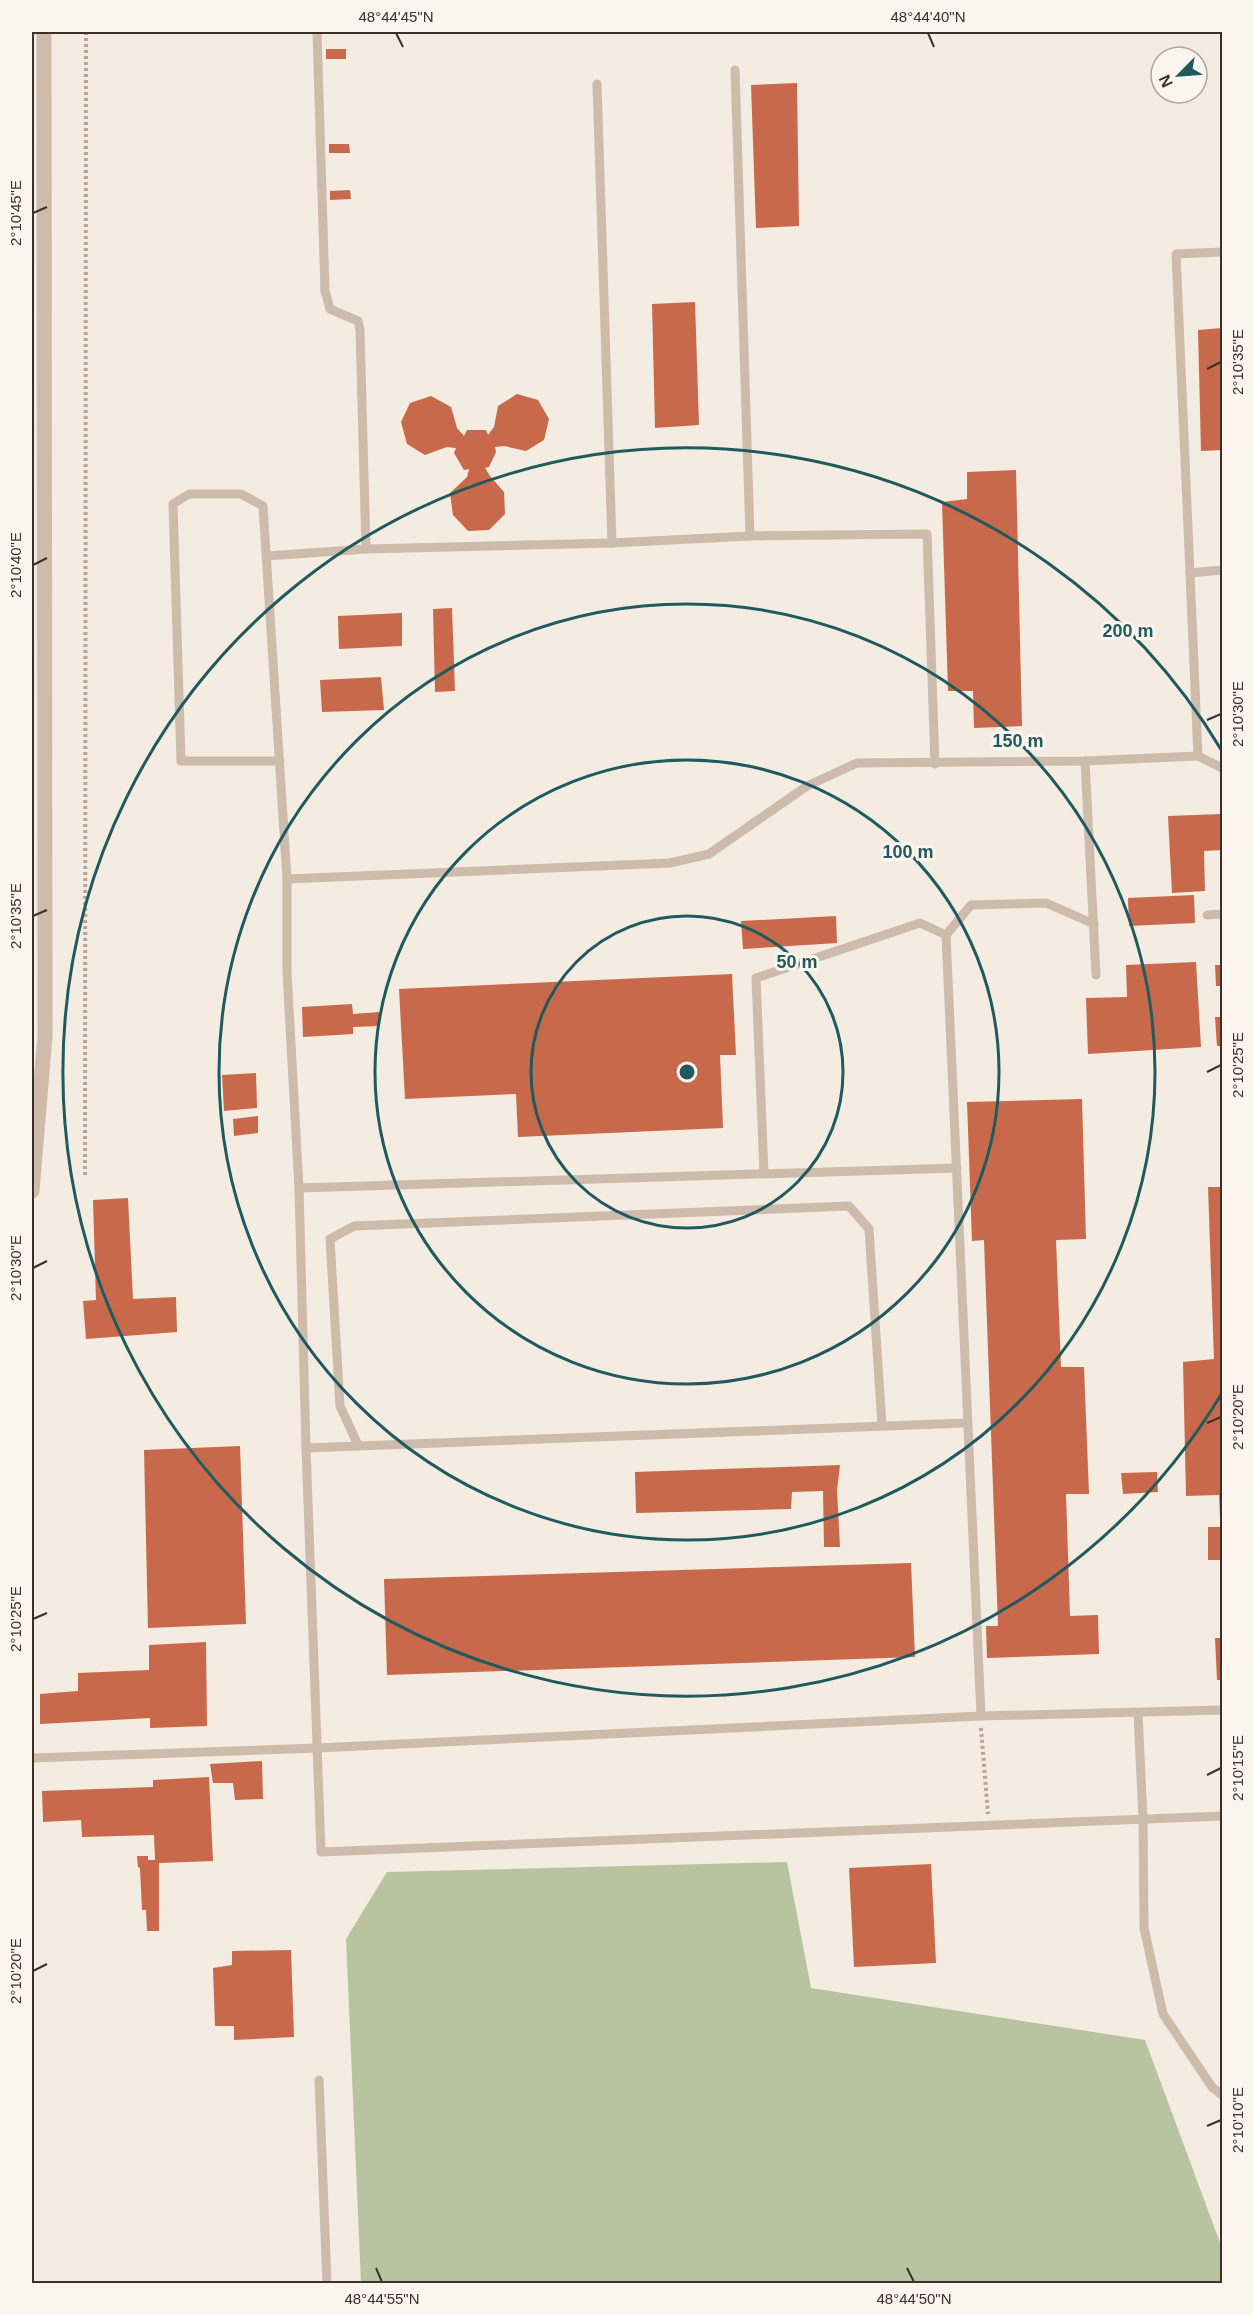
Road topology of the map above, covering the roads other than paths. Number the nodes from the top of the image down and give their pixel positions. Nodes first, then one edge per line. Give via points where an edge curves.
1 (44, 32) edge
2 (317, 32) edge
3 (735, 70) dead end
4 (597, 84) dead end
5 (1222, 252) edge
6 (750, 536) junction
7 (612, 543) junction
8 (366, 549) junction
9 (267, 556) junction
10 (1222, 570) edge
11 (1191, 573) junction
12 (1198, 756) junction
13 (280, 761) junction
14 (1085, 761) junction
15 (935, 764) junction
16 (1222, 768) edge
17 (287, 879) junction
18 (1222, 914) edge
19 (1207, 915) dead end
20 (1094, 924) junction
21 (946, 935) junction
22 (1096, 975) dead end
23 (957, 1168) junction
24 (764, 1173) junction
25 (299, 1188) junction
26 (32, 1191) edge
27 (965, 1423) junction
28 (882, 1425) junction
29 (358, 1445) junction
30 (306, 1448) junction
31 (1222, 1710) edge
32 (1138, 1713) junction
33 (981, 1716) junction
34 (318, 1748) junction
35 (32, 1758) edge
36 (1222, 1816) edge
37 (1143, 1819) junction
38 (319, 2080) dead end
39 (1222, 2095) edge
40 (327, 2283) edge

1 - 26 street via 45,1024
2 - 8 lane via 325,291 330,309 358,321 360,330
3 - 6 lane
4 - 7 lane
5 - 11 lane via 1176,254
6 - 7 lane
6 - 15 lane via 927,534
7 - 8 lane
8 - 9 lane
9 - 13 lane
9 - 13 lane via 263,506 241,494 189,494 173,504 181,761
10 - 11 lane
11 - 12 lane
12 - 14 lane
12 - 16 lane
13 - 17 lane
14 - 15 lane
14 - 20 lane
15 - 17 lane via 857,763 807,786 709,854 670,863
17 - 25 lane via 287,972
18 - 19 lane
20 - 21 lane via 1046,903 971,905
20 - 22 lane
21 - 23 lane
21 - 24 lane via 920,922 756,978
23 - 24 lane
23 - 27 lane
24 - 25 lane
25 - 30 lane
27 - 28 lane
27 - 33 lane
28 - 29 lane
28 - 29 lane via 868,1229 849,1206 354,1226 330,1239 340,1406
29 - 30 lane
30 - 34 lane
31 - 32 lane
32 - 33 lane
32 - 37 lane
33 - 34 lane
34 - 35 lane
34 - 37 lane via 321,1852
36 - 37 lane
37 - 39 lane via 1144,1928 1163,2014 1212,2087
38 - 40 lane

